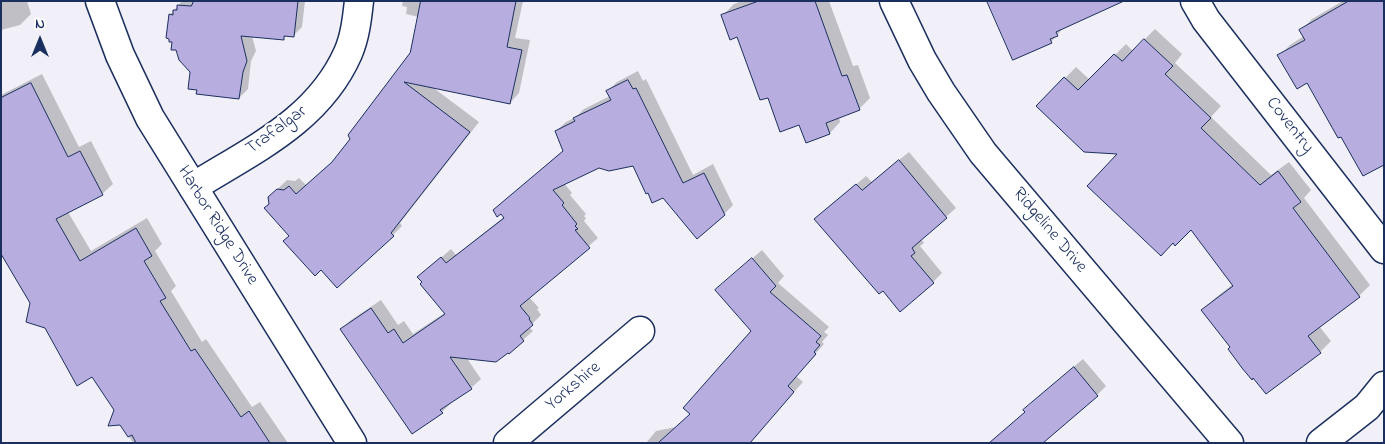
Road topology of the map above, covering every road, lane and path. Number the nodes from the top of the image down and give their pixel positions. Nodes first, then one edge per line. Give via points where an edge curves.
1 (100, 1) edge
2 (359, 1) edge
3 (894, 1) edge
4 (1195, 1) edge
5 (193, 187) junction
6 (1384, 249) edge
7 (640, 332) dead end
8 (1384, 386) edge
9 (352, 443) edge
10 (508, 443) edge
11 (1229, 443) edge
12 (1321, 443) edge

1 - 5 street, Harbor Ridge Drive via 120,56 150,118
2 - 5 street, Trafalgar via 349,52 322,97 289,127
3 - 11 street, Ridgeline Drive via 922,60 983,153
4 - 6 street, Coventry via 1206,20
5 - 9 street, Harbor Ridge Drive
7 - 10 street, Yorkshire
8 - 12 street via 1367,408

